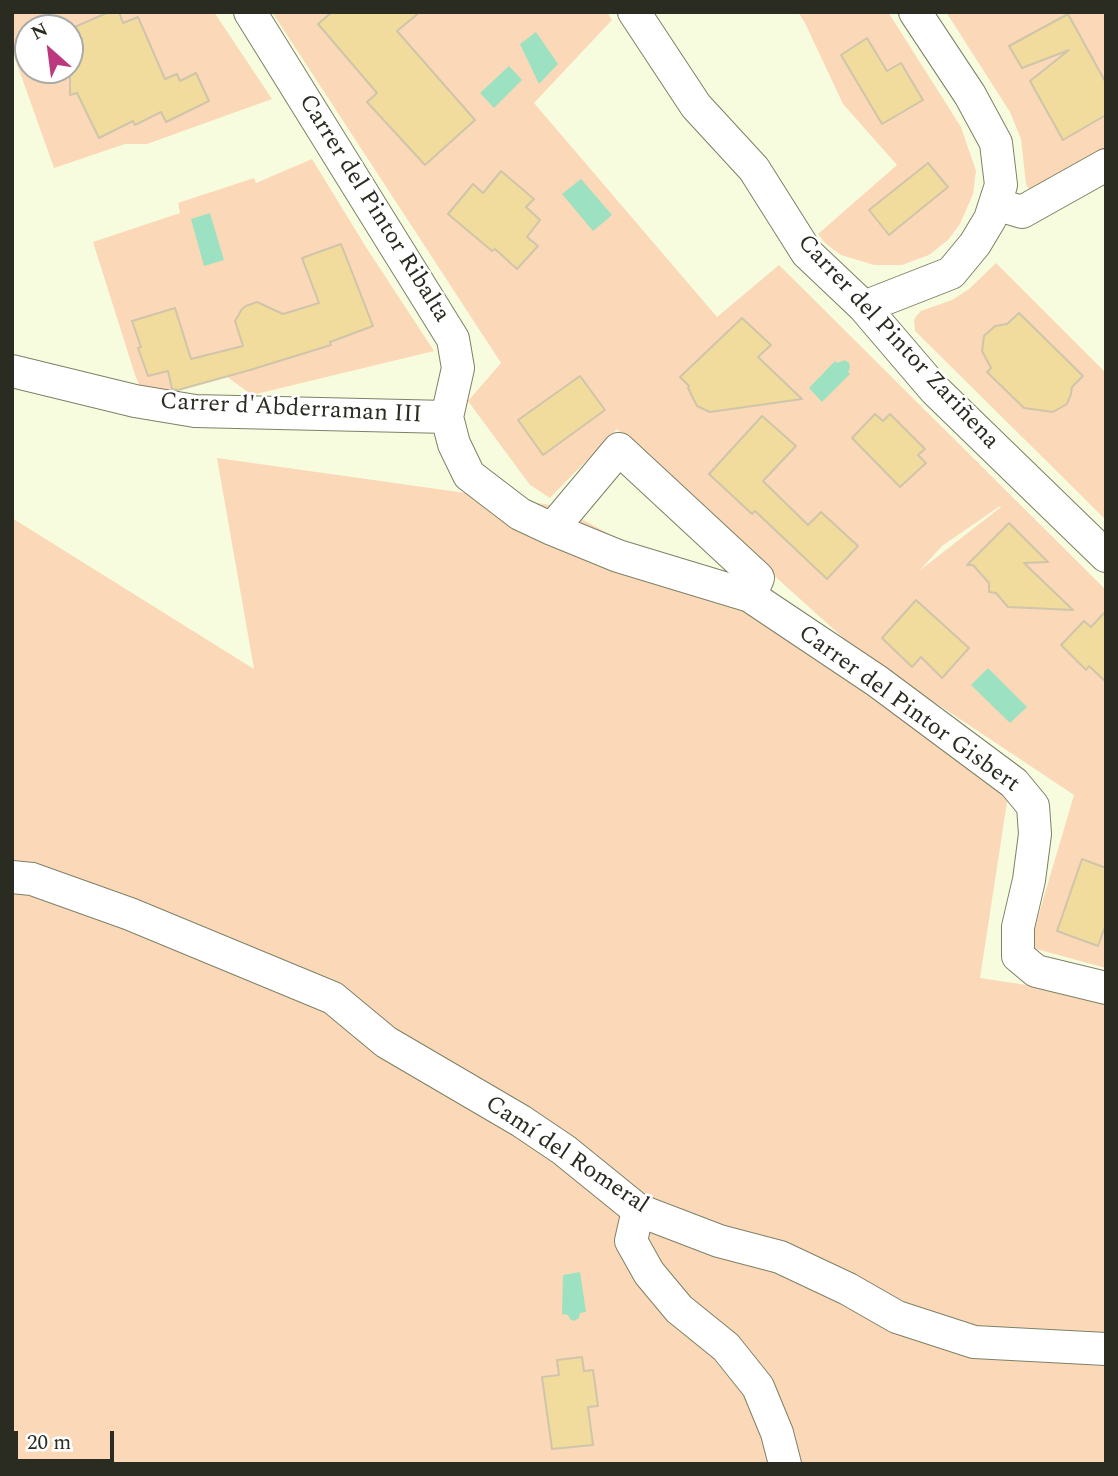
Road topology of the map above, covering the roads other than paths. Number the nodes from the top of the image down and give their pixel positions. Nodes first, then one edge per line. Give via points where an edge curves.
1 (250, 12) edge
2 (634, 12) edge
3 (915, 12) edge
4 (1106, 165) edge
5 (995, 204) junction
6 (864, 307) junction
7 (12, 371) edge
8 (447, 417) junction
9 (552, 528) junction
10 (1106, 556) edge
11 (750, 596) junction
12 (12, 877) edge
13 (1106, 988) edge
14 (638, 1210) junction
15 (1106, 1349) edge
16 (785, 1464) edge

1 - 8 street, Carrer del Pintor Ribalta via 453,339 458,368
2 - 6 street, Carrer del Pintor Zariñena via 696,106 754,169 807,253
3 - 5 street via 970,94 996,143 1001,185
4 - 5 street via 1022,212
5 - 6 street via 975,244 951,273
6 - 10 street, Carrer del Pintor Zariñena via 935,390
7 - 8 street, Carrer d'Abderraman III via 195,411
8 - 9 street, Carrer del Pintor Gisbert via 469,475 520,514
9 - 11 street, Carrer del Pintor Gisbert via 618,556
9 - 11 street via 619,449 758,578
11 - 13 street, Carrer del Pintor Gisbert via 877,681 1014,783 1033,806 1035,834 1018,927 1018,956 1036,971
12 - 14 street, Camí del Romeral via 32,879 130,914 333,999 386,1042 564,1150
14 - 15 street, Camí del Romeral via 719,1241 780,1257 897,1317 974,1342
14 - 16 street via 631,1241 649,1273 679,1309 726,1347 758,1387

